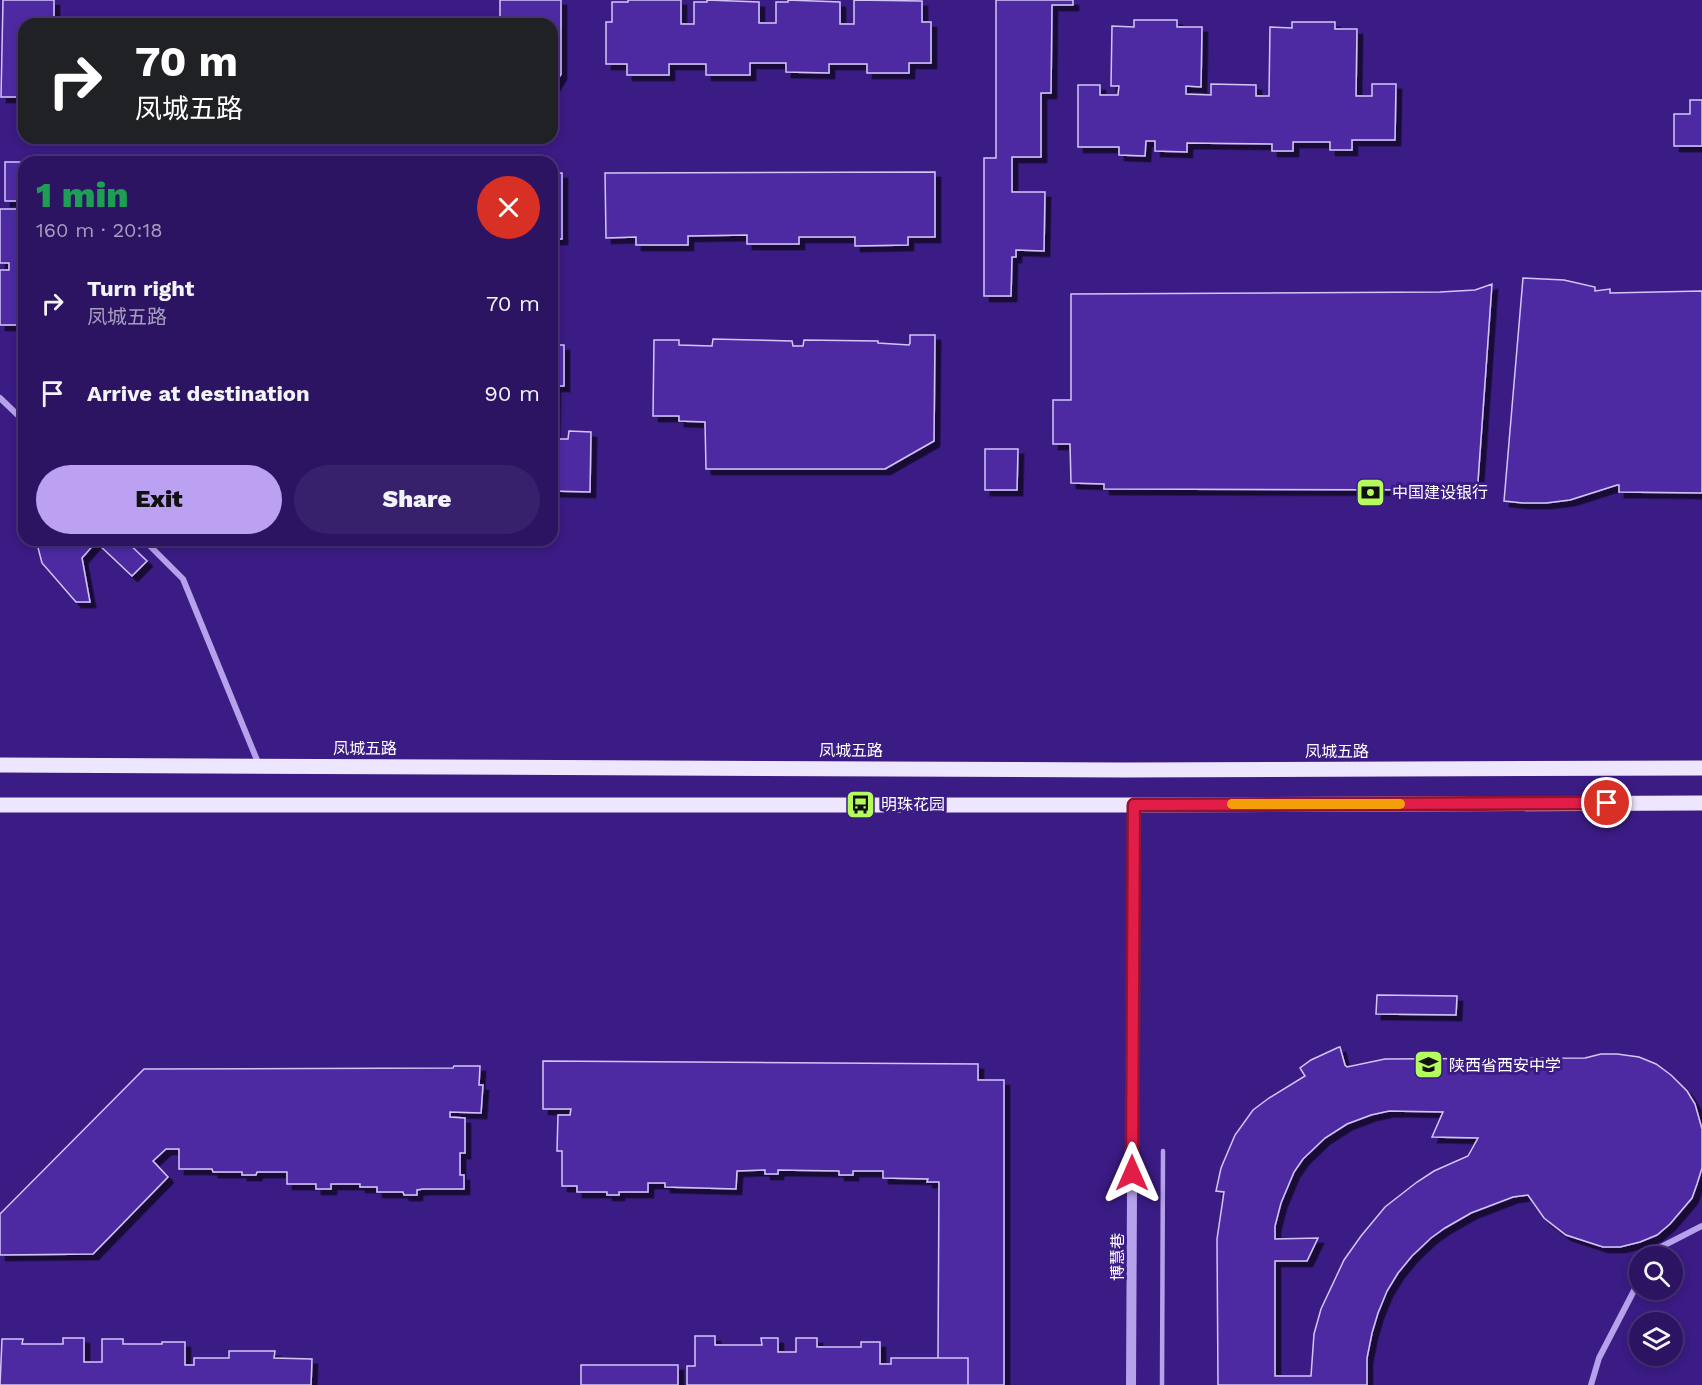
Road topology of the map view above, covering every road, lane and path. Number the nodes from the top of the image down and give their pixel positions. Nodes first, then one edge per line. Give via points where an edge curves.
1 (0, 398) edge
2 (18, 416) edge
3 (150, 546) edge
4 (0, 765) edge
5 (259, 765) junction
6 (1702, 768) edge
7 (1702, 803) edge
8 (0, 805) edge
9 (1134, 805) junction
10 (1164, 1151) dead end
11 (1702, 1226) edge
12 (1663, 1246) edge
13 (1629, 1300) edge
14 (1131, 1385) edge
15 (1162, 1385) edge
16 (1591, 1385) edge

1 - 2 street
3 - 5 street via 183,579
4 - 5 main road, 凤城五路
5 - 6 main road, 凤城五路 via 1111,770
7 - 9 main road
8 - 9 main road
9 - 14 street, 博慧巷
10 - 15 lane
11 - 12 street
13 - 16 street via 1599,1358

